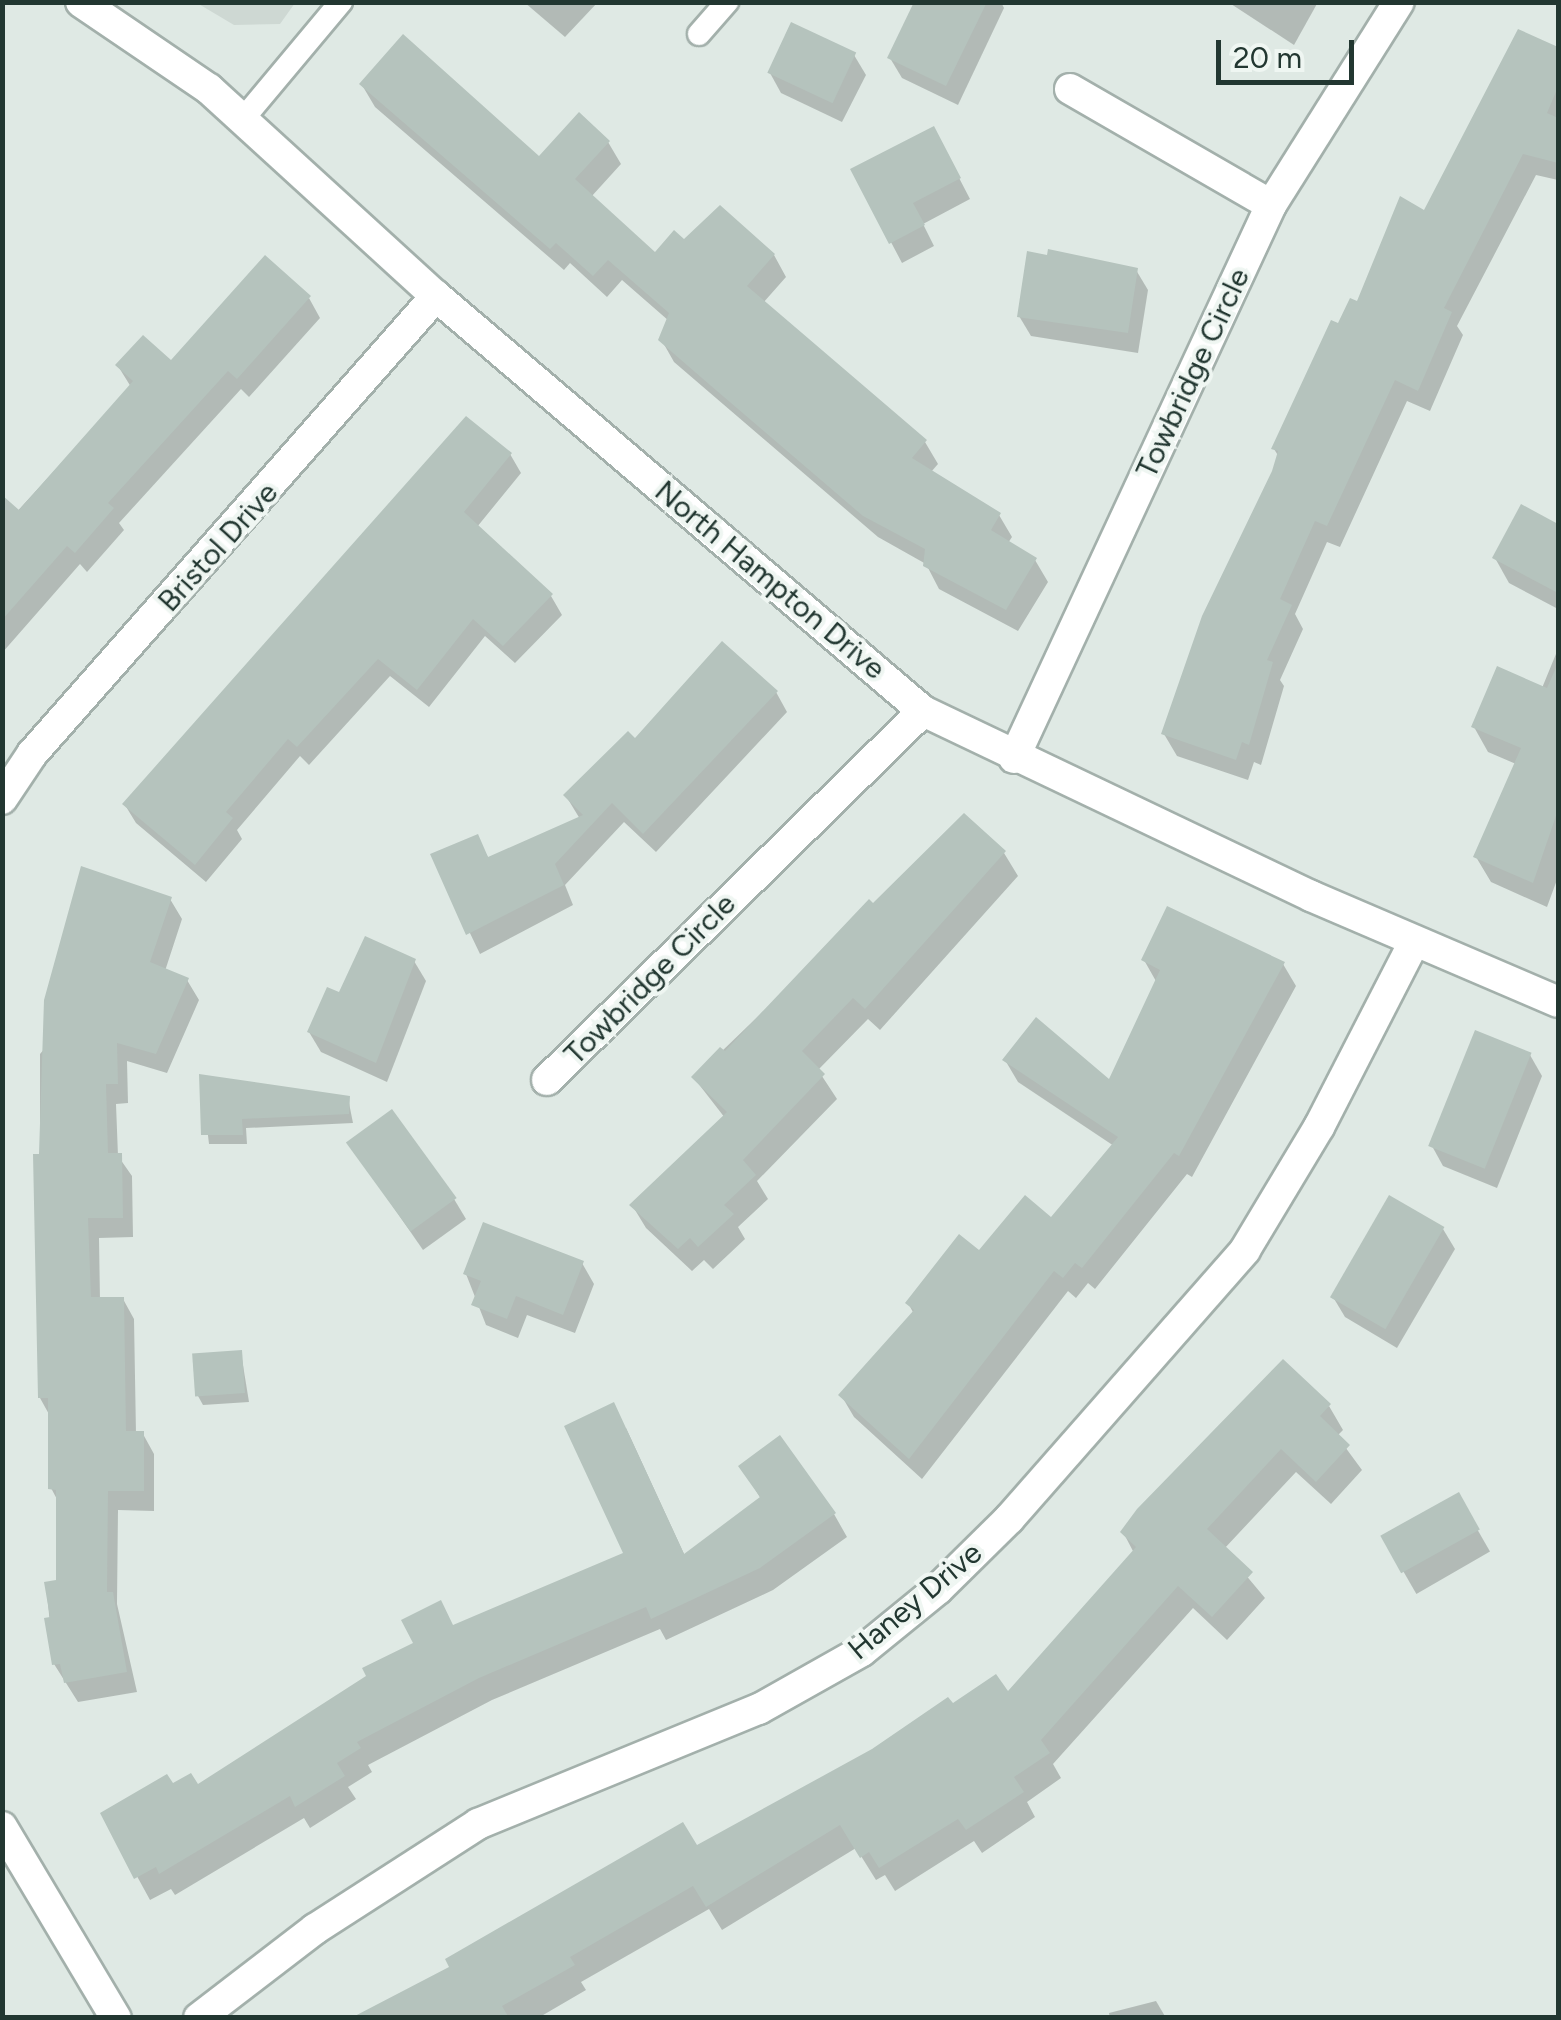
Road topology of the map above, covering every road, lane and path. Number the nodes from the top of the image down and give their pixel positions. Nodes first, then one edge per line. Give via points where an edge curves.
1 (81, 2) edge
2 (341, 2) edge
3 (727, 2) edge
4 (1399, 2) edge
5 (698, 34) dead end
6 (1070, 89) dead end
7 (242, 120) junction
8 (1271, 205) junction
9 (436, 296) junction
10 (923, 710) junction
11 (1014, 758) junction
12 (2, 800) edge
13 (1414, 942) junction
14 (1558, 1002) edge
15 (548, 1080) dead end
16 (2, 1827) edge
17 (116, 2018) edge
18 (199, 2018) edge

1 - 7 street, North Hampton Drive
2 - 7 lane
3 - 5 lane
4 - 8 street, Towbridge Circle
6 - 8 street
7 - 9 street, North Hampton Drive
8 - 11 street, Towbridge Circle
9 - 10 street, North Hampton Drive
9 - 12 street, Bristol Drive via 32,754
10 - 11 street, North Hampton Drive
10 - 15 street, Towbridge Circle
11 - 13 street, North Hampton Drive
13 - 14 street, North Hampton Drive
13 - 18 street, Haney Drive via 1319,1127 1246,1250 1009,1520 938,1589 862,1651 759,1709 478,1824 314,1929
16 - 17 street

